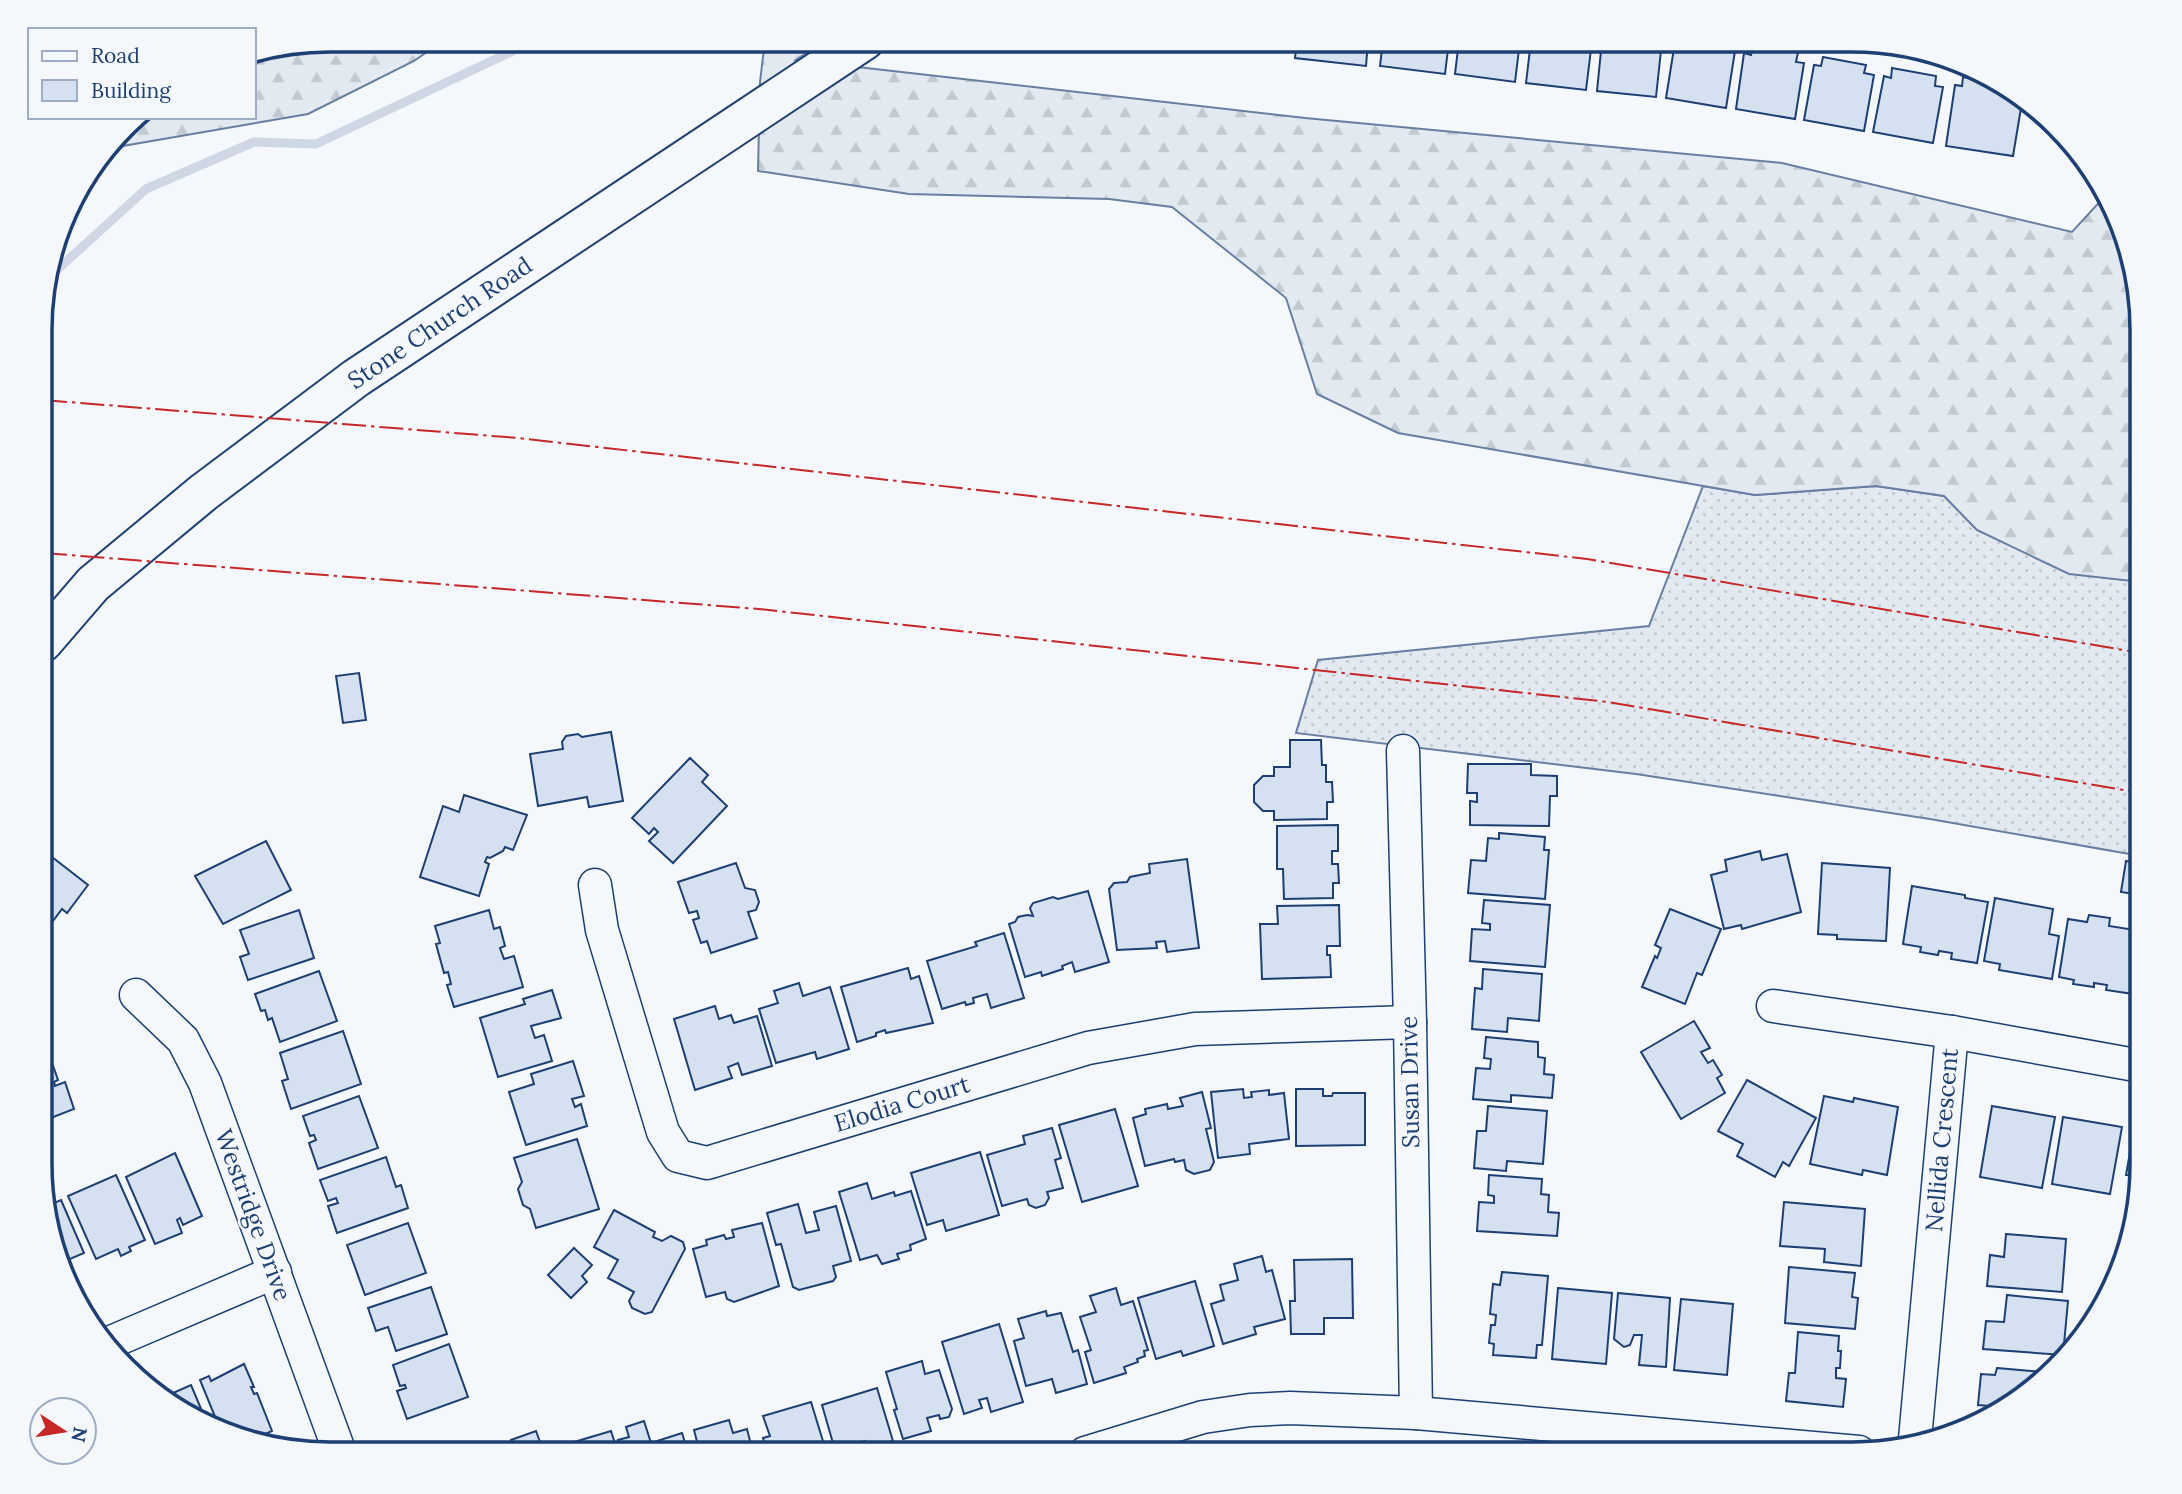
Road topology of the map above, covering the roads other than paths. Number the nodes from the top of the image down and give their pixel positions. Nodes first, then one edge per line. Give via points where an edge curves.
1 (847, 52) edge
2 (52, 632) edge
3 (1403, 751) dead end
4 (595, 885) dead end
5 (136, 995) dead end
6 (1773, 1006) dead end
7 (1410, 1022) junction
8 (1952, 1032) junction
9 (2130, 1064) edge
10 (275, 1272) junction
11 (116, 1340) edge
12 (1416, 1413) junction
13 (1915, 1434) edge
14 (336, 1442) edge
15 (1121, 1442) edge
16 (1745, 1442) edge

1 - 2 main road, Stone Church Road via 356,378 204,492 93,584
3 - 7 street, Susan Drive
4 - 7 street, Elodia Court via 602,930 663,1132 678,1156 707,1163 1088,1048 1195,1029
5 - 10 street, Westridge Drive via 183,1040 205,1083
6 - 8 street
7 - 12 street, Susan Drive
8 - 9 street, Nellida Crescent
8 - 13 street, Nellida Crescent
10 - 11 street
10 - 14 street, Westridge Drive
12 - 15 street via 1250,1410 1203,1417
12 - 16 street

